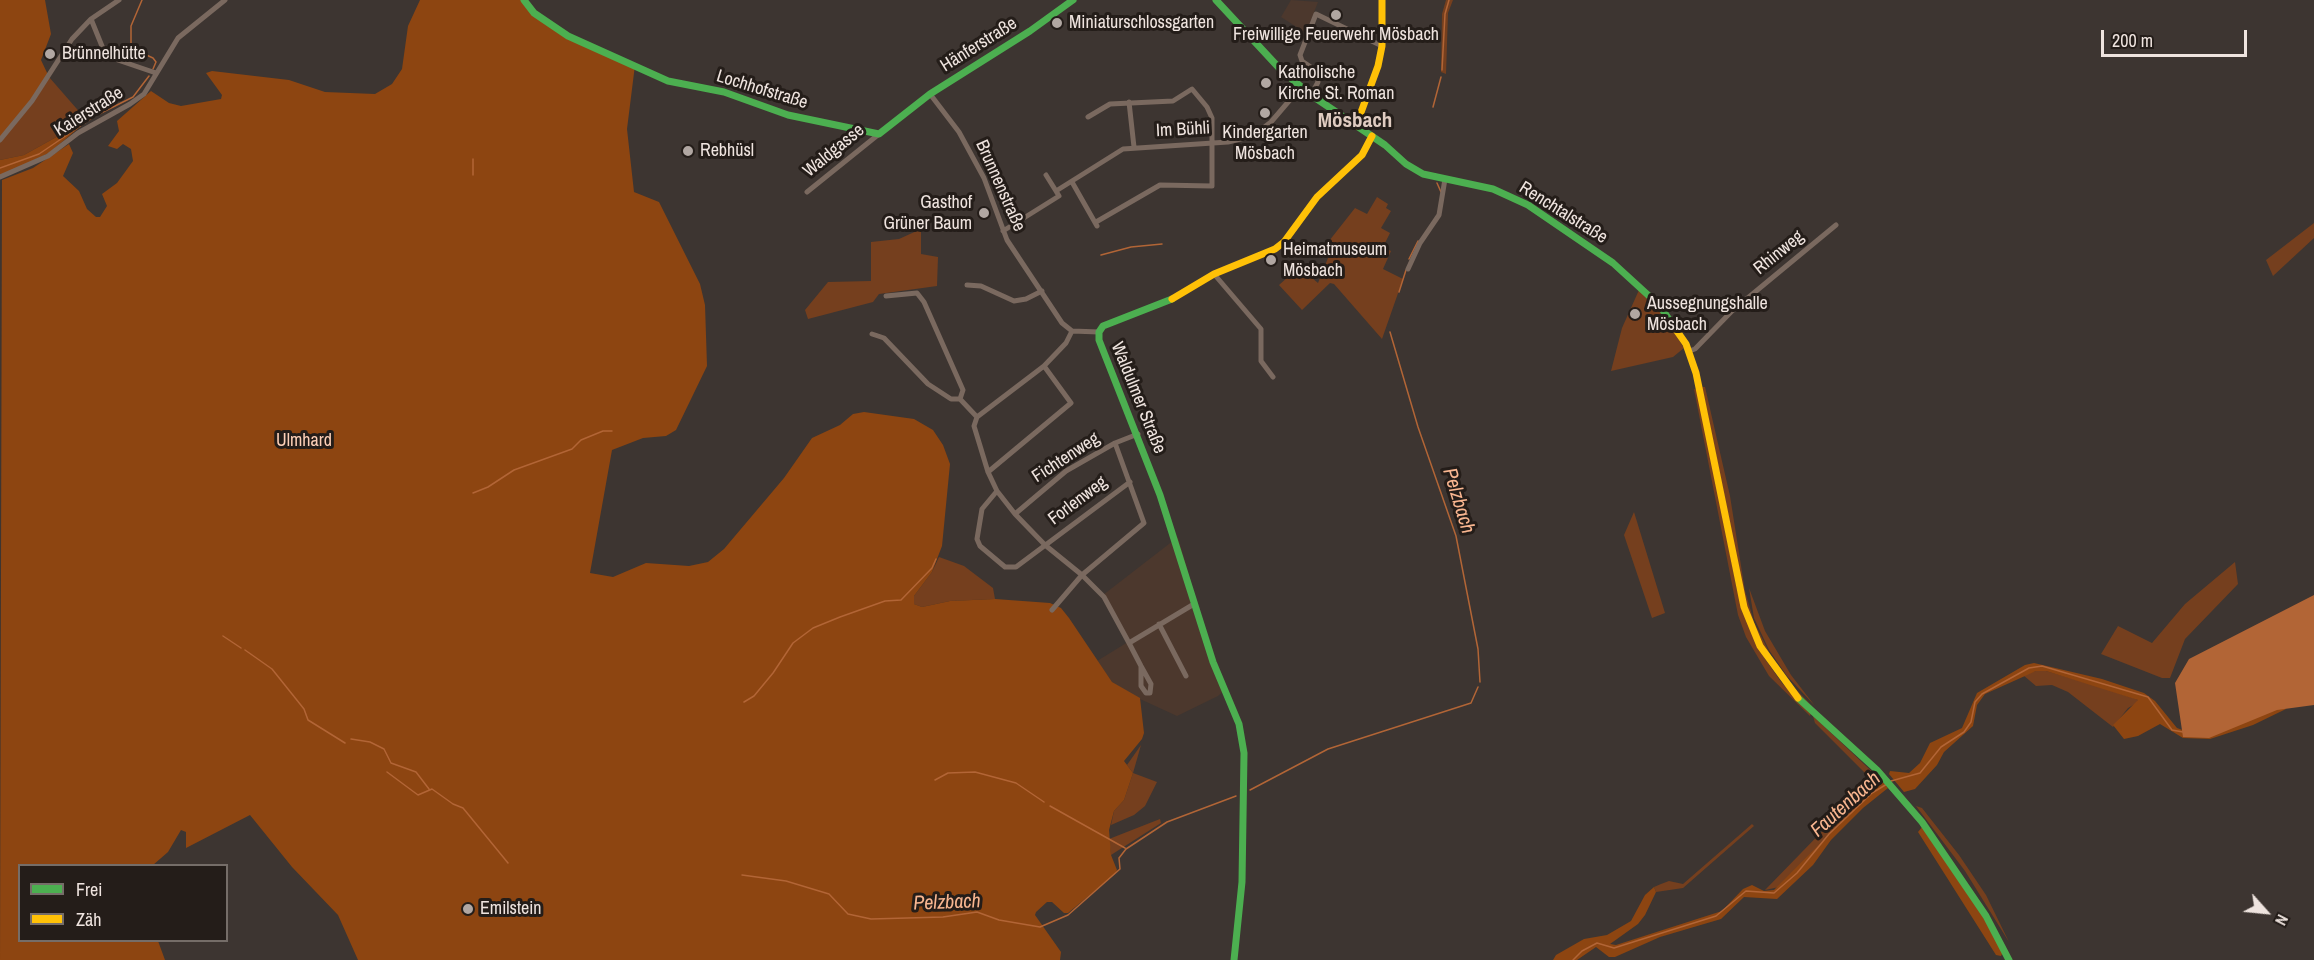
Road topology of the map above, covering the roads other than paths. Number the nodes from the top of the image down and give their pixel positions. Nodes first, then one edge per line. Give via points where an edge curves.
1 (119, 0) edge
2 (225, 0) edge
3 (524, 0) edge
4 (1072, 0) edge
5 (1216, 0) edge
6 (1382, 0) edge
7 (91, 19) junction
8 (1382, 46) junction
9 (156, 74) junction
10 (1301, 87) junction
11 (930, 94) junction
12 (1311, 95) junction
13 (1129, 102) junction
14 (1088, 117) dead end
15 (1356, 126) junction
16 (879, 134) junction
17 (1371, 136) junction
18 (0, 140) edge
19 (1211, 144) junction
20 (1134, 147) junction
21 (1046, 175) dead end
22 (0, 177) edge
23 (1445, 179) junction
24 (1072, 182) junction
25 (1056, 191) junction
26 (807, 192) dead end
27 (1836, 225) dead end
28 (1003, 231) junction
29 (1408, 269) dead end
30 (1214, 274) junction
31 (967, 285) dead end
32 (1042, 291) junction
33 (886, 296) dead end
34 (1072, 331) junction
35 (1099, 332) junction
36 (873, 334) dead end
37 (1689, 351) junction
38 (1044, 366) junction
39 (1273, 377) dead end
40 (960, 399) junction
41 (977, 417) junction
42 (1138, 434) junction
43 (1115, 443) junction
44 (988, 472) junction
45 (1130, 482) junction
46 (997, 491) junction
47 (1015, 514) junction
48 (1045, 545) junction
49 (1082, 574) junction
50 (1194, 604) junction
51 (1053, 610) dead end
52 (1160, 624) junction
53 (1129, 644) junction
54 (1141, 666) dead end
55 (1186, 676) dead end
56 (1234, 960) edge
57 (2009, 960) edge

1 - 7 street
2 - 9 street, Kaierstraße via 178,38
3 - 16 street, Lochhofstraße via 551,26 668,81 724,92 788,116
4 - 11 street, Hänferstraße
5 - 10 street, Renchtalstraße via 1256,46
6 - 8 street
7 - 9 street via 106,56
7 - 18 street via 72,39 32,101
8 - 12 street via 1316,14 1300,55 1317,77
8 - 15 street
9 - 22 street, Kaierstraße via 144,94 130,104 78,133 48,156
10 - 12 street, Renchtalstraße
10 - 19 street, Im Bühli via 1262,131 1241,141
11 - 16 street
11 - 28 street, Brunnenstraße via 959,132 984,178
12 - 15 street, Renchtalstraße
13 - 14 street via 1110,104
13 - 19 street via 1173,101 1192,90 1210,112
13 - 20 street
15 - 17 street, Renchtalstraße
16 - 26 street, Waldgasse
17 - 23 street, Renchtalstraße via 1415,170
17 - 30 street, Waldulmer Straße via 1362,155 1317,196 1284,242
19 - 20 street, Im Bühli
19 - 24 street via 1212,186 1160,185 1096,224
20 - 24 street, Im Bühli via 1123,149
21 - 25 street
23 - 29 street via 1439,215
23 - 37 street, Renchtalstraße via 1493,189 1566,229 1631,277 1670,318
24 - 25 street, Im Bühli
25 - 28 street, Im Bühli via 1059,196
27 - 37 street, Rhinweg
28 - 32 street, Brunnenstraße
30 - 35 street, Waldulmer Straße via 1163,304 1103,326
30 - 39 street via 1261,329 1261,361
31 - 32 street via 981,286 1014,301
32 - 34 street, Brunnenstraße via 1062,323
33 - 40 street via 917,293 924,302 963,390
34 - 35 street
34 - 38 street
35 - 42 street, Waldulmer Straße
36 - 40 street via 884,338 928,384 951,399
37 - 57 street, Renchtalstraße via 1751,627 1769,661 1796,696 1885,779 1949,858
38 - 41 street
38 - 44 street via 1071,403
40 - 41 street
41 - 44 street via 974,426
42 - 43 street, Fichtenweg
42 - 50 street, Waldulmer Straße
43 - 45 street
43 - 47 street, Fichtenweg via 1050,482
44 - 46 street
45 - 48 street, Forlenweg
45 - 49 street via 1144,523
46 - 47 street
46 - 48 street, Forlenweg via 980,515 980,546 1005,567 1016,567
47 - 48 street
48 - 49 street
49 - 51 street
49 - 53 street via 1104,597
50 - 52 street
50 - 56 street, Waldulmer Straße via 1239,724 1243,745 1242,902
52 - 53 street
52 - 55 street
53 - 54 street

